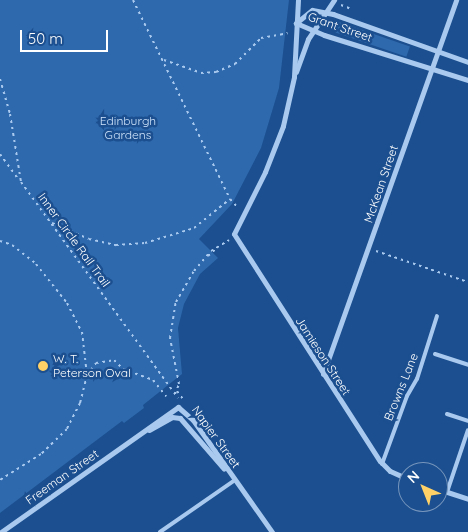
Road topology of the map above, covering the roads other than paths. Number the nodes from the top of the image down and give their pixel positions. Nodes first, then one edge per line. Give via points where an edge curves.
1 (298, 0) edge
2 (334, 0) edge
3 (456, 0) edge
4 (328, 13) junction
5 (296, 22) junction
6 (315, 31) junction
7 (438, 51) junction
8 (468, 62) edge
9 (432, 68) junction
10 (294, 77) junction
11 (468, 80) edge
12 (437, 316) dead end
13 (435, 354) dead end
14 (468, 366) edge
15 (324, 374) junction
16 (181, 407) joint
17 (447, 414) dead end
18 (178, 418) joint
19 (468, 421) edge
20 (468, 430) edge
21 (135, 438) junction
22 (382, 464) junction
23 (398, 473) edge
24 (235, 480) junction
25 (448, 489) edge
26 (448, 492) edge
27 (468, 499) edge
28 (1, 532) edge
29 (160, 532) edge
30 (272, 532) edge

1 - 5 street
2 - 4 street
3 - 7 street, McKean Street
4 - 5 street, Grant Street via 310,10
4 - 6 street
4 - 7 street, Grant Street
5 - 6 street, Grant Street
5 - 10 street
6 - 9 street, Grant Street
6 - 10 street via 308,39
7 - 8 street, Grant Street
7 - 9 street, McKean Street
9 - 11 street, Grant Street
9 - 15 street, McKean Street
10 - 15 street, Jamieson Street via 276,148 234,234
12 - 22 lane, Browns Lane via 417,379 407,396
13 - 14 lane
15 - 22 street, Jamieson Street
16 - 21 street, Freeman Street
16 - 24 street, Napier Street via 194,420
17 - 19 lane
18 - 21 street, Freeman Street via 170,418
18 - 24 street, Napier Street
20 - 25 lane
21 - 28 street, Freeman Street
22 - 23 street, Jamieson Street
24 - 29 lane
24 - 30 street, Napier Street
26 - 27 street

